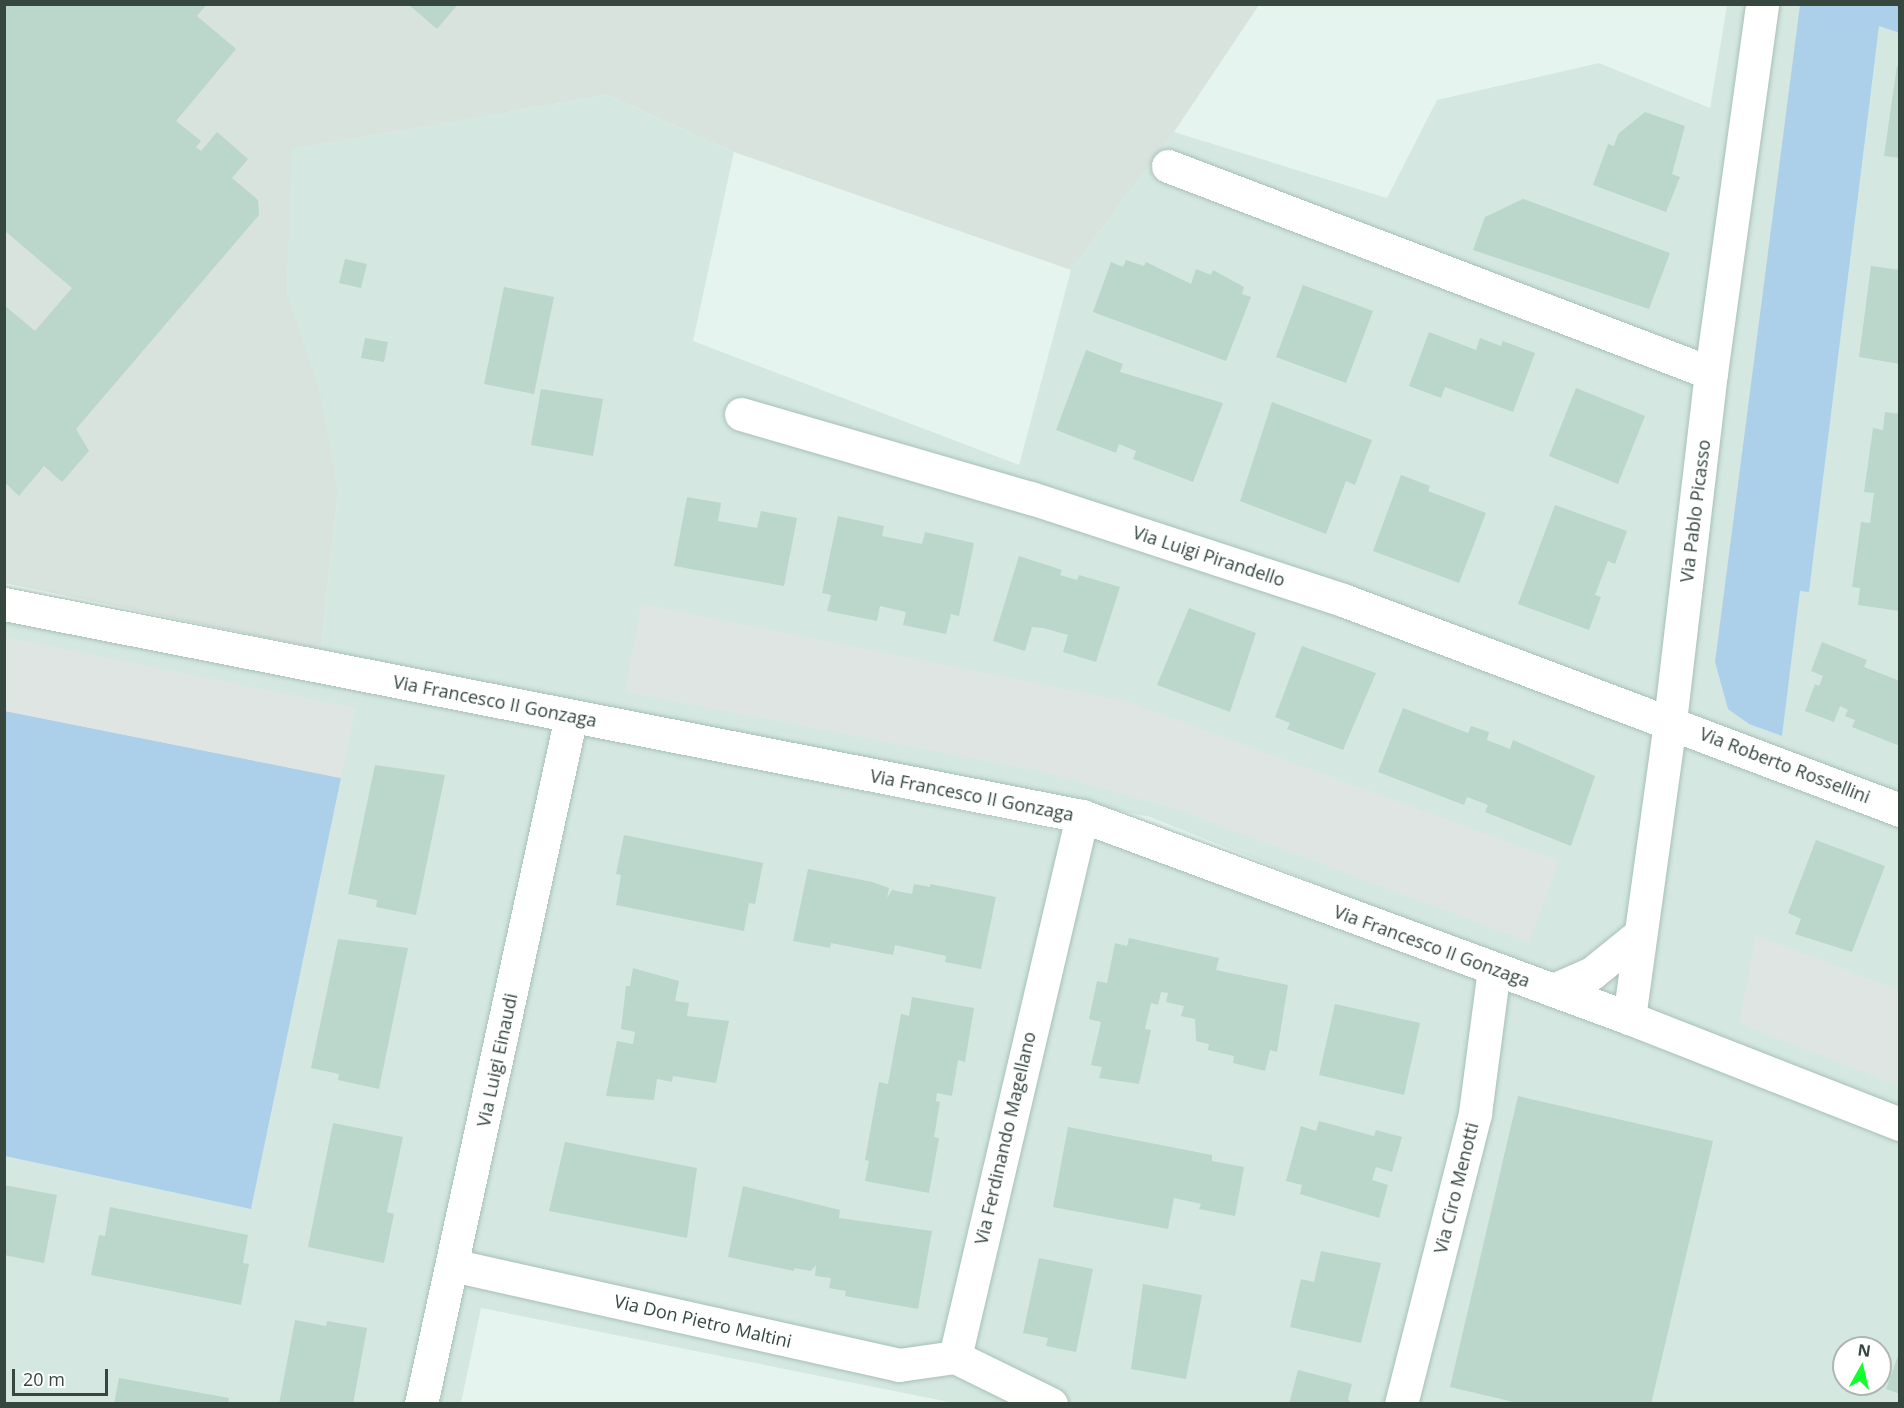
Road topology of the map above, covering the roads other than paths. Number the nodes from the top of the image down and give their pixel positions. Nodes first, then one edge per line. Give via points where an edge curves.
1 (1762, 4) edge
2 (1168, 166) dead end
3 (1711, 373) junction
4 (741, 414) dead end
5 (4, 604) edge
6 (571, 716) junction
7 (1670, 721) junction
8 (1899, 810) edge
9 (1082, 816) junction
10 (1639, 934) junction
11 (1494, 969) junction
12 (1553, 990) junction
13 (1629, 1018) junction
14 (1899, 1124) edge
15 (452, 1265) junction
16 (955, 1357) junction
17 (422, 1404) edge
18 (1051, 1404) edge
19 (1401, 1404) edge

1 - 3 street, Via Pablo Picasso
2 - 3 street
3 - 7 street, Via Pablo Picasso
4 - 7 street, Via Luigi Pirandello via 1030,498 1321,592
5 - 6 street, Via Francesco II Gonzaga
6 - 9 street, Via Francesco II Gonzaga
6 - 15 street, Via Luigi Einaudi
7 - 8 street, Via Roberto Rossellini
7 - 10 street, Via Pablo Picasso
9 - 11 street, Via Francesco II Gonzaga
9 - 16 street, Via Ferdinando Magellano via 1073,840
10 - 12 street via 1592,973
10 - 13 street, Via Pablo Picasso
11 - 12 street, Via Francesco II Gonzaga
11 - 19 street, Via Ciro Menotti via 1475,1113
12 - 13 street, Via Francesco II Gonzaga
13 - 14 street, Via Francesco II Gonzaga
15 - 16 street, Via Don Pietro Maltini via 899,1365
15 - 17 street, Via Luigi Einaudi
16 - 18 street

